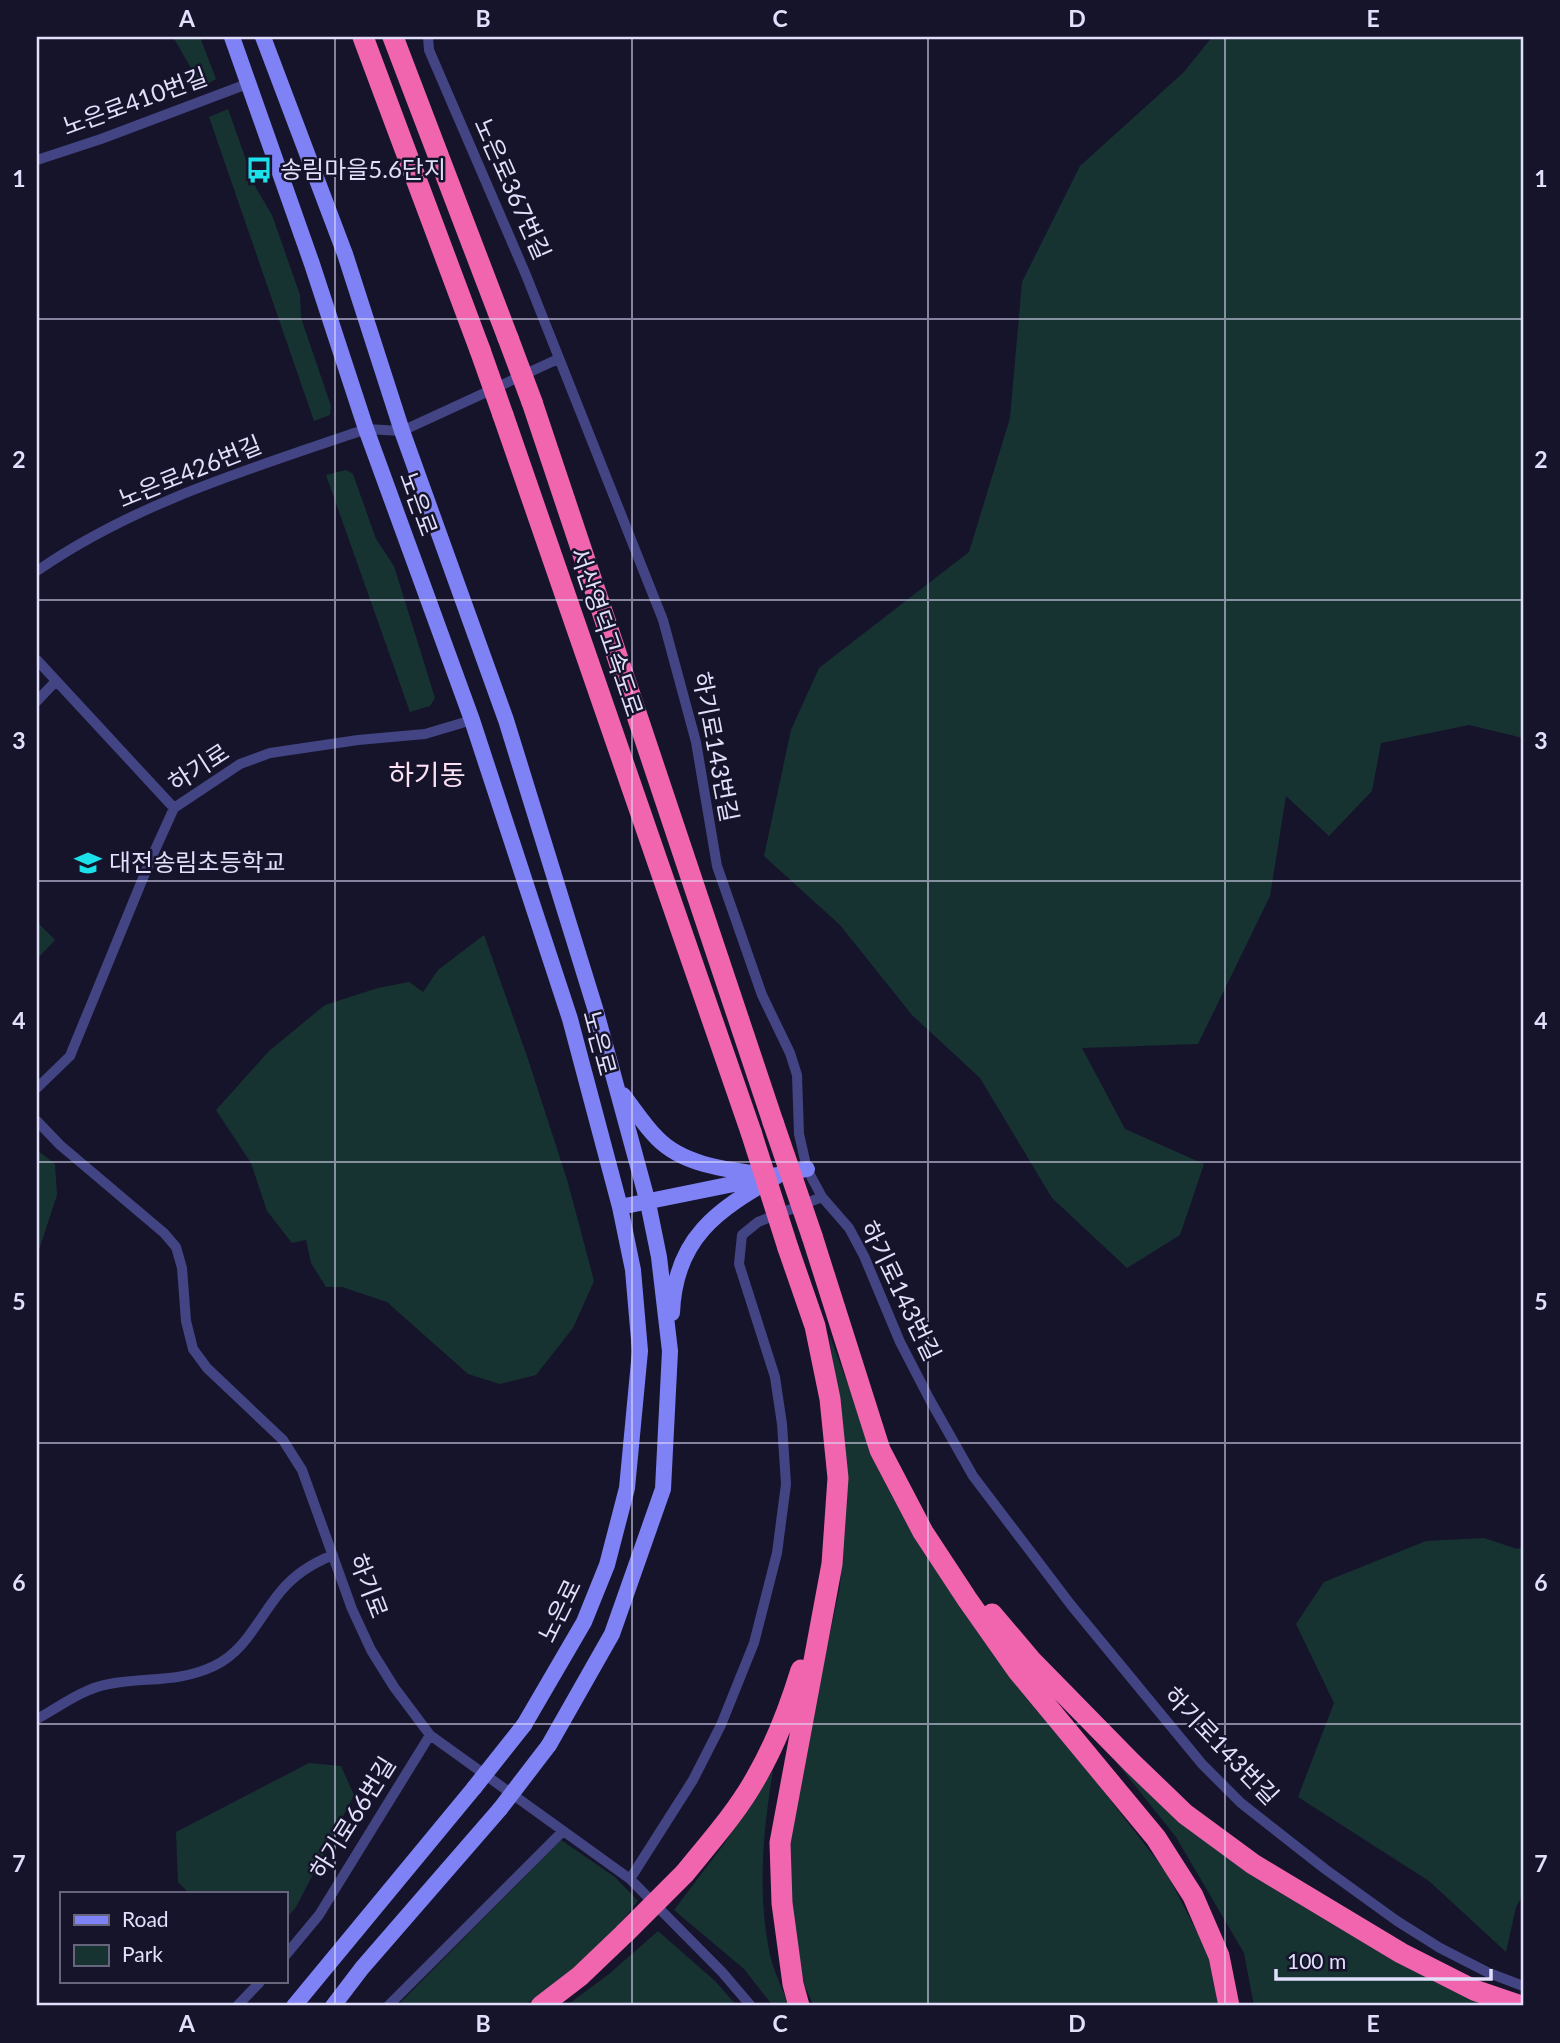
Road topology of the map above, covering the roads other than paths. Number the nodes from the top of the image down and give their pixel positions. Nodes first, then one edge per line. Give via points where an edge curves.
1 (232, 37) edge
2 (262, 37) edge
3 (363, 37) edge
4 (393, 37) edge
5 (428, 37) edge
6 (247, 84) junction
7 (37, 160) edge
8 (558, 359) junction
9 (366, 429) junction
10 (402, 431) junction
11 (37, 571) edge
12 (37, 660) edge
13 (56, 681) junction
14 (37, 701) edge
15 (472, 720) junction
16 (174, 808) junction
17 (37, 1088) edge
18 (618, 1088) junction
19 (37, 1121) edge
20 (807, 1169) junction
21 (777, 1176) junction
22 (822, 1197) junction
23 (648, 1203) junction
24 (620, 1207) junction
25 (670, 1351) junction
26 (923, 1532) junction
27 (333, 1555) junction
28 (832, 1564) junction
29 (37, 1719) edge
30 (430, 1735) junction
31 (562, 1831) junction
32 (630, 1880) junction
33 (287, 1954) edge
34 (259, 1983) edge
35 (1523, 1986) edge
36 (237, 2006) edge
37 (294, 2006) edge
38 (332, 2006) edge
39 (388, 2006) edge
40 (541, 2006) edge
41 (751, 2006) edge
42 (799, 2006) edge
43 (1229, 2006) edge
44 (1521, 2006) edge

1 - 6 street, 노은로
2 - 10 street, 노은로 via 345,254
3 - 28 highway, 서산영덕고속도로, bridge via 503,415 815,1326 830,1399 838,1478
4 - 26 highway, 서산영덕고속도로, bridge via 531,402 880,1450
5 - 8 street, 노은로367번길 via 429,50
6 - 7 street, 노은로410번길
6 - 9 street, 노은로
8 - 10 street
8 - 20 street, 하기로143번길 via 636,546 671,644 696,742 717,866 762,995 797,1075 799,1134
9 - 10 street
9 - 11 street, 노은로426번길 via 158,503
9 - 15 street, 노은로
10 - 18 street, 노은로 via 506,720
12 - 13 street
13 - 14 street
13 - 16 street
15 - 16 street, 하기로 via 425,734 270,753 240,764
15 - 24 street, 노은로 via 570,1019
16 - 17 street, 하기로 via 70,1056
18 - 21 street via 657,1139 679,1154 717,1167
18 - 23 street, 노은로
19 - 27 street, 하기로 via 176,1247 193,1349 283,1440 302,1470
20 - 21 street
20 - 22 street, 하기로143번길
21 - 23 street
21 - 25 street via 732,1202 692,1241 680,1267 672,1306
22 - 32 street via 758,1222 742,1235 739,1264 775,1377 782,1424 786,1484 777,1553 754,1643 721,1725 693,1780
22 - 35 street, 하기로143번길 via 849,1228 900,1342 973,1476 1071,1605 1202,1764 1274,1830 1397,1921 1440,1948
23 - 24 street
23 - 25 street, 노은로
24 - 37 street, 노은로, bridge via 633,1270 640,1352 627,1488 607,1564 584,1622 524,1725
25 - 38 street, 노은로, bridge via 663,1489 612,1634 549,1745
26 - 43 highway via 1017,1670 1156,1838 1193,1896 1219,1956
26 - 44 highway via 1031,1660 1185,1814 1253,1864 1401,1953 1474,1990
27 - 29 street via 302,1570 237,1651 215,1665 183,1678 107,1684
27 - 30 street, 하기로 via 371,1650
28 - 40 highway, bridge via 791,1703 757,1776 685,1873 580,1976
28 - 42 highway via 780,1843 782,1903
30 - 31 street, 하기로
30 - 33 street, 하기로66번길 via 319,1915
31 - 32 street, 하기로
31 - 39 street
32 - 41 street, 하기로
34 - 36 street

